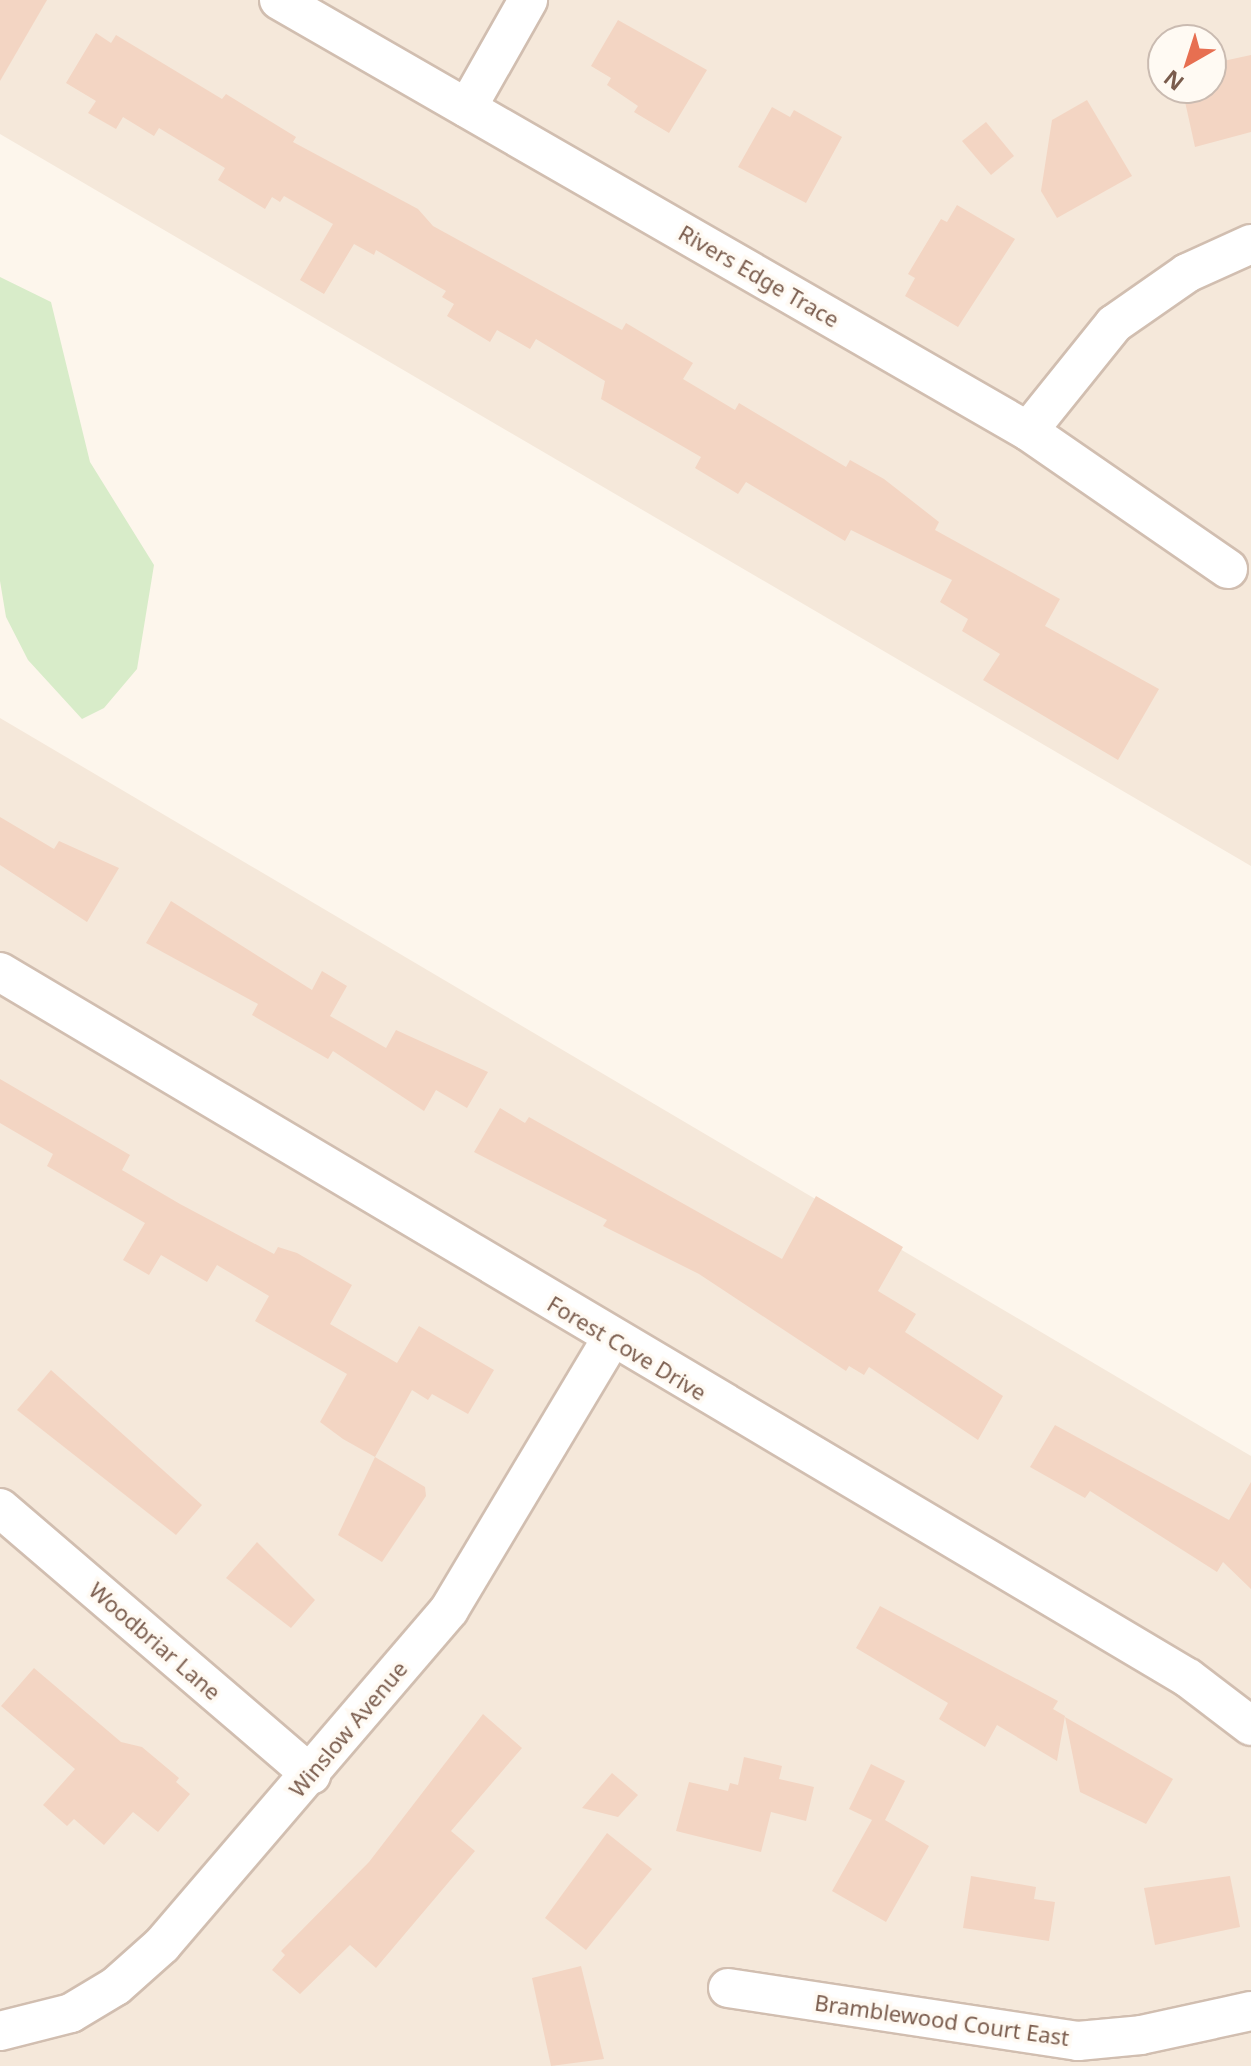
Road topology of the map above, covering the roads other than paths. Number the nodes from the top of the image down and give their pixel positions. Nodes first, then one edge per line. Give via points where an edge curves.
1 (279, 0) edge
2 (528, 0) edge
3 (467, 108) junction
4 (1251, 244) edge
5 (1028, 431) junction
6 (1228, 569) dead end
7 (0, 972) edge
8 (611, 1339) junction
9 (0, 1508) edge
10 (1251, 1726) edge
11 (311, 1775) junction
12 (728, 1988) dead end
13 (1251, 2011) edge
14 (0, 2031) edge

1 - 3 street, Rivers Edge Trace
2 - 3 street
3 - 5 street, Rivers Edge Trace
4 - 5 street via 1187,273 1114,324
5 - 6 street, Rivers Edge Trace
7 - 8 street, Forest Cove Drive
8 - 10 street, Forest Cove Drive via 1188,1678
8 - 11 street, Winslow Avenue via 449,1610
9 - 11 street, Woodbriar Lane
11 - 14 street, Winslow Avenue via 162,1945 116,1986 71,2013
12 - 13 street, Bramblewood Court East via 1078,2041 1141,2035

